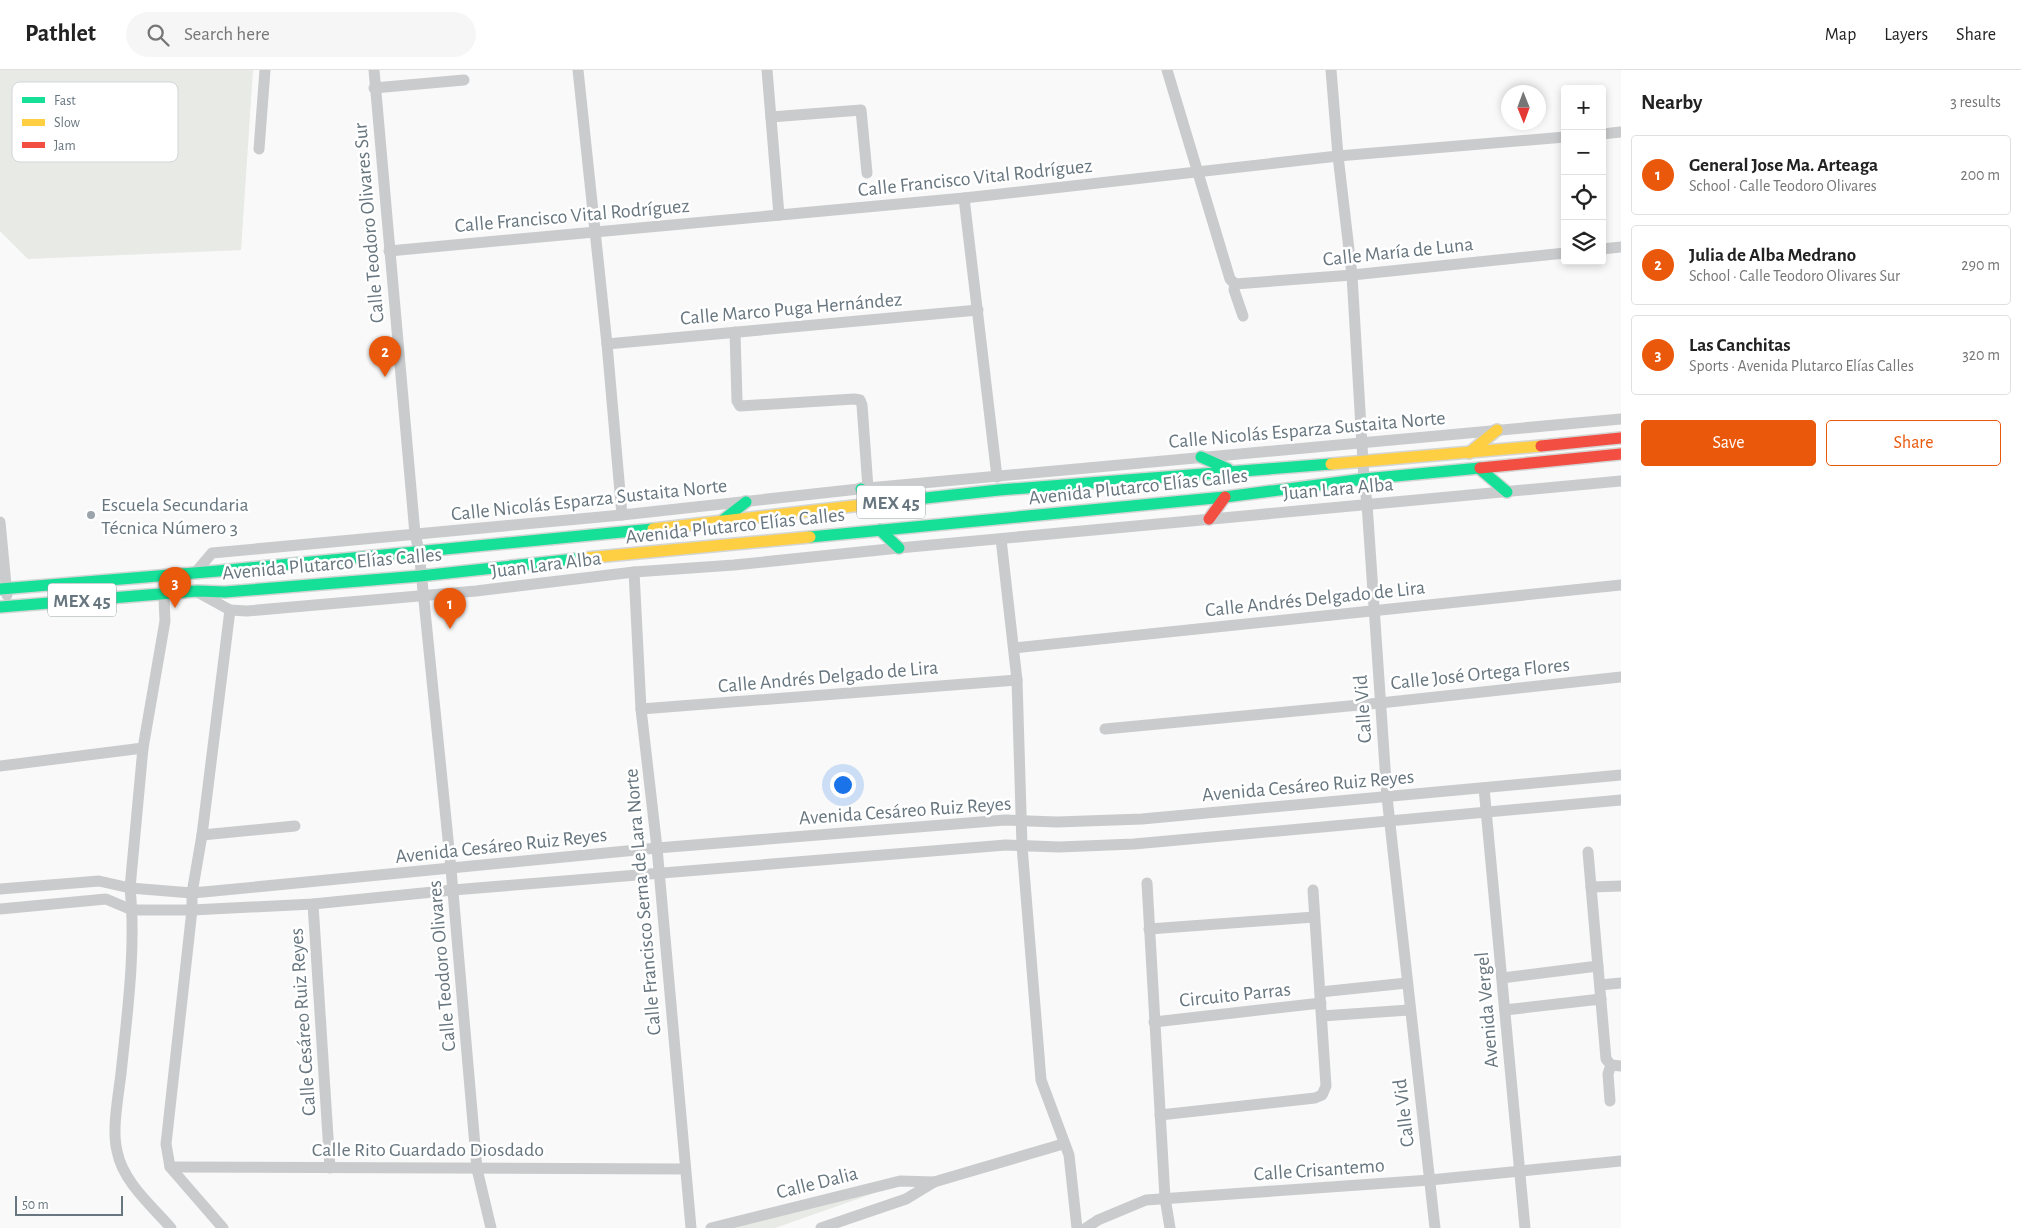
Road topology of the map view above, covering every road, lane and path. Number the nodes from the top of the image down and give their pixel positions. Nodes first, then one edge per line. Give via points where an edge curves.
1 (265, 70) edge
2 (374, 70) edge
3 (578, 70) edge
4 (766, 70) edge
5 (1167, 70) edge
6 (1331, 70) edge
7 (464, 80) dead end
8 (374, 88) junction
9 (771, 117) junction
10 (1621, 132) edge
11 (1606, 134) edge
12 (1561, 137) edge
13 (259, 150) dead end
14 (1338, 156) junction
15 (1197, 172) junction
16 (867, 173) dead end
17 (964, 198) junction
18 (779, 215) junction
19 (595, 232) junction
20 (1621, 247) edge
21 (1606, 249) edge
22 (389, 251) junction
23 (1561, 253) edge
24 (1352, 275) junction
25 (1234, 284) junction
26 (978, 310) junction
27 (1243, 316) dead end
28 (735, 332) junction
29 (607, 344) junction
30 (1621, 419) edge
31 (1497, 430) junction
32 (1621, 438) edge
33 (1362, 442) junction
34 (1469, 453) junction
35 (1621, 454) edge
36 (1201, 458) junction
37 (1363, 462) junction
38 (1480, 469) junction
39 (1231, 470) junction
40 (996, 476) junction
41 (1364, 479) junction
42 (1621, 481) edge
43 (865, 489) junction
44 (1507, 492) junction
45 (1225, 497) junction
46 (746, 502) junction
47 (884, 503) junction
48 (1367, 504) junction
49 (622, 515) junction
50 (1209, 519) junction
51 (722, 521) junction
52 (0, 522) edge
53 (880, 530) junction
54 (415, 534) junction
55 (1000, 539) junction
56 (731, 544) junction
57 (899, 548) junction
58 (419, 552) junction
59 (734, 565) junction
60 (634, 572) junction
61 (195, 573) junction
62 (163, 575) junction
63 (420, 576) junction
64 (1621, 585) edge
65 (3, 589) edge
66 (197, 592) junction
67 (164, 594) junction
68 (423, 595) junction
69 (4, 607) edge
70 (230, 610) junction
71 (1373, 611) junction
72 (1014, 648) junction
73 (1621, 677) edge
74 (1017, 680) junction
75 (1380, 703) junction
76 (642, 709) junction
77 (1105, 729) dead end
78 (143, 748) junction
79 (0, 766) edge
80 (1621, 775) edge
81 (1484, 788) junction
82 (1387, 797) junction
83 (1621, 800) edge
84 (1487, 813) junction
85 (1022, 820) junction
86 (1389, 821) junction
87 (295, 826) dead end
88 (202, 835) junction
89 (1022, 846) junction
90 (657, 848) junction
91 (1588, 852) dead end
92 (451, 869) junction
93 (659, 873) junction
94 (1147, 883) dead end
95 (1621, 886) edge
96 (1591, 887) junction
97 (130, 888) junction
98 (0, 889) edge
99 (453, 890) junction
100 (1313, 890) dead end
101 (192, 893) junction
102 (313, 904) junction
103 (0, 909) edge
104 (132, 910) junction
105 (192, 910) junction
106 (1314, 917) junction
107 (1149, 929) junction
108 (1598, 966) junction
109 (1502, 978) junction
110 (1407, 983) junction
111 (1621, 983) edge
112 (1600, 985) junction
113 (1321, 997) junction
114 (1601, 999) junction
115 (1409, 1010) junction
116 (1504, 1010) junction
117 (1322, 1016) junction
118 (1154, 1022) junction
119 (1616, 1065) edge
120 (1610, 1101) dead end
121 (1160, 1115) junction
122 (1063, 1144) junction
123 (1621, 1161) edge
124 (170, 1167) junction
125 (330, 1168) junction
126 (477, 1169) junction
127 (685, 1169) junction
128 (1519, 1172) junction
129 (1430, 1180) junction
130 (934, 1182) junction
131 (1165, 1198) junction
132 (171, 1228) edge
133 (223, 1228) edge
134 (491, 1228) edge
135 (691, 1228) edge
136 (711, 1228) edge
137 (821, 1228) edge
138 (1077, 1228) edge
139 (1086, 1228) edge
140 (1170, 1228) edge
141 (1435, 1228) edge
142 (1525, 1228) edge

1 - 13 street
2 - 8 street, Calle Teodoro Olivares Sur
3 - 19 street
4 - 9 street
5 - 15 street
6 - 14 street, Calle Vid
7 - 8 street
8 - 22 street, Calle Teodoro Olivares Sur
9 - 16 street via 861,110
9 - 18 street
10 - 11 street
12 - 14 street, Calle Francisco Vital Rodríguez
14 - 15 street, Calle Francisco Vital Rodríguez
14 - 24 street, Calle Vid
15 - 17 street, Calle Francisco Vital Rodríguez
15 - 25 street
17 - 18 street, Calle Francisco Vital Rodríguez
17 - 26 street
18 - 19 street, Calle Francisco Vital Rodríguez
19 - 22 street, Calle Francisco Vital Rodríguez
19 - 29 street
20 - 21 street
22 - 54 street, Calle Teodoro Olivares Sur
23 - 24 street, Calle María de Luna
24 - 25 street, Calle María de Luna
24 - 33 street, Calle Vid
25 - 27 street
26 - 28 street, Calle Marco Puga Hernández
26 - 40 street
28 - 29 street, Calle Marco Puga Hernández
28 - 43 street via 737,401 740,406 860,400
29 - 49 street
30 - 31 street, Calle Nicolás Esparza Sustaita Norte
31 - 33 street, Calle Nicolás Esparza Sustaita Norte
31 - 34 main road
32 - 34 main road, Avenida Plutarco Elías Calles / MEX 45
33 - 36 street, Calle Nicolás Esparza Sustaita Norte
33 - 37 street, Calle Vid
34 - 37 main road, Avenida Plutarco Elías Calles / MEX 45
35 - 38 main road, Avenida Plutarco Elías Calles / MEX 45
36 - 39 main road
36 - 40 street, Calle Nicolás Esparza Sustaita Norte
37 - 39 main road, Avenida Plutarco Elías Calles / MEX 45
37 - 41 street, Calle Vid
38 - 41 main road, Avenida Plutarco Elías Calles / MEX 45
38 - 44 main road
39 - 47 main road, Avenida Plutarco Elías Calles / MEX 45
40 - 43 street, Calle Nicolás Esparza Sustaita Norte
41 - 45 main road, Avenida Plutarco Elías Calles / MEX 45
41 - 48 street, Calle Vid
42 - 44 street, Juan Lara Alba
43 - 46 street, Calle Nicolás Esparza Sustaita Norte
43 - 47 main road
44 - 48 street, Juan Lara Alba
45 - 50 main road
45 - 53 main road, Avenida Plutarco Elías Calles / MEX 45
46 - 49 street, Calle Nicolás Esparza Sustaita Norte
46 - 51 main road
47 - 51 main road, Avenida Plutarco Elías Calles / MEX 45
48 - 50 street, Juan Lara Alba
48 - 71 street, Calle Vid
49 - 54 street, Calle Nicolás Esparza Sustaita Norte
50 - 55 street, Juan Lara Alba
51 - 58 main road, Avenida Plutarco Elías Calles / MEX 45
52 - 65 street
53 - 56 main road, Avenida Plutarco Elías Calles / MEX 45
53 - 57 main road
54 - 58 street, Calle Teodoro Olivares Sur
54 - 61 street, Calle Nicolás Esparza Sustaita Norte via 212,553
55 - 57 street, Juan Lara Alba
55 - 72 street
56 - 59 street
56 - 63 main road, Avenida Plutarco Elías Calles / MEX 45
57 - 59 street, Juan Lara Alba
58 - 61 main road, Avenida Plutarco Elías Calles / MEX 45
58 - 63 street, Calle Teodoro Olivares
59 - 60 street, Juan Lara Alba
60 - 68 street, Juan Lara Alba
60 - 76 street, Calle Francisco Serna de Lara Norte
61 - 62 main road, Avenida Plutarco Elías Calles / MEX 45
62 - 65 main road, Avenida Plutarco Elías Calles / MEX 45
62 - 67 street
63 - 66 main road, Avenida Plutarco Elías Calles / MEX 45
63 - 68 street, Calle Teodoro Olivares
64 - 71 street, Calle Andrés Delgado de Lira
65 - 69 street
66 - 67 main road, Avenida Plutarco Elías Calles / MEX 45
66 - 70 street, Juan Lara Alba
67 - 69 main road, Avenida Plutarco Elías Calles / MEX 45
67 - 78 street via 165,620
68 - 70 street, Juan Lara Alba
68 - 92 street, Calle Teodoro Olivares
70 - 88 street
71 - 72 street, Calle Andrés Delgado de Lira
71 - 75 street, Calle Vid
72 - 74 street
73 - 75 street, Calle José Ortega Flores
74 - 76 street, Calle Andrés Delgado de Lira
74 - 85 street
75 - 77 street, Calle José Ortega Flores
75 - 82 street, Calle Vid
76 - 90 street, Calle Francisco Serna de Lara Norte
78 - 79 street
78 - 97 street
80 - 81 street, Avenida Cesáreo Ruiz Reyes
81 - 82 street, Avenida Cesáreo Ruiz Reyes
81 - 84 street, Avenida Vergel
82 - 85 street, Avenida Cesáreo Ruiz Reyes via 1142,819
82 - 86 street, Calle Vid
83 - 84 street, Avenida Cesáreo Ruiz Reyes
84 - 86 street, Avenida Cesáreo Ruiz Reyes
84 - 109 street, Avenida Vergel
85 - 89 street
85 - 90 street, Avenida Cesáreo Ruiz Reyes
86 - 89 street, Avenida Cesáreo Ruiz Reyes via 1134,844
86 - 110 street, Calle Vid
87 - 88 street
88 - 101 street
89 - 93 street, Avenida Cesáreo Ruiz Reyes
89 - 122 street via 1041,1080
90 - 92 street, Avenida Cesáreo Ruiz Reyes
90 - 93 street, Calle Francisco Serna de Lara Norte
91 - 96 street
92 - 99 street, Calle Teodoro Olivares
92 - 101 street, Avenida Cesáreo Ruiz Reyes
93 - 99 street, Avenida Cesáreo Ruiz Reyes
93 - 127 street, Calle Francisco Serna de Lara Norte
94 - 107 street, Circuito Parras
95 - 96 street
96 - 108 street
97 - 98 street, Avenida Cesáreo Ruiz Reyes via 99,882
97 - 101 street, Avenida Cesáreo Ruiz Reyes
97 - 104 street
99 - 102 street, Avenida Cesáreo Ruiz Reyes
99 - 126 street, Calle Teodoro Olivares
100 - 106 street, Circuito Parras
101 - 105 street
102 - 105 street, Avenida Cesáreo Ruiz Reyes
102 - 125 street, Calle Cesáreo Ruiz Reyes
103 - 104 street via 106,899
104 - 105 street, Avenida Cesáreo Ruiz Reyes
104 - 132 street via 116,1151 128,1179
105 - 124 street via 166,1144
106 - 107 street
106 - 113 street, Circuito Parras
107 - 118 street, Circuito Parras
108 - 109 street
108 - 112 street
109 - 116 street, Avenida Vergel
110 - 113 street, Circuito Parras
110 - 115 street, Calle Vid
111 - 112 street
112 - 114 street
113 - 117 street, Circuito Parras
113 - 118 street, Circuito Parras
114 - 116 street
114 - 119 street via 1606,1059
115 - 117 street
115 - 129 street, Calle Vid
116 - 128 street, Avenida Vergel
117 - 121 street, Circuito Parras via 1326,1086 1318,1096
118 - 121 street, Circuito Parras
119 - 120 street via 1608,1074
121 - 131 street, Circuito Parras
122 - 130 street, Calle Dalia
122 - 138 street via 1069,1155
123 - 128 street, Calle Crisantemo
124 - 125 street, Calle Rito Guardado Diosdado
124 - 133 street
125 - 126 street, Calle Rito Guardado Diosdado
126 - 127 street, Calle Rito Guardado Diosdado
126 - 134 street, Calle Teodoro Olivares
127 - 135 street, Calle Francisco Serna de Lara Norte
128 - 129 street, Calle Crisantemo
128 - 142 street, Avenida Vergel
129 - 131 street, Calle Crisantemo
129 - 141 street, Calle Vid
130 - 136 street, Calle Dalia via 900,1181
130 - 137 street, Calle Dalia via 906,1199
131 - 139 street, Calle Crisantemo via 1146,1200
131 - 140 street, Circuito Parras

